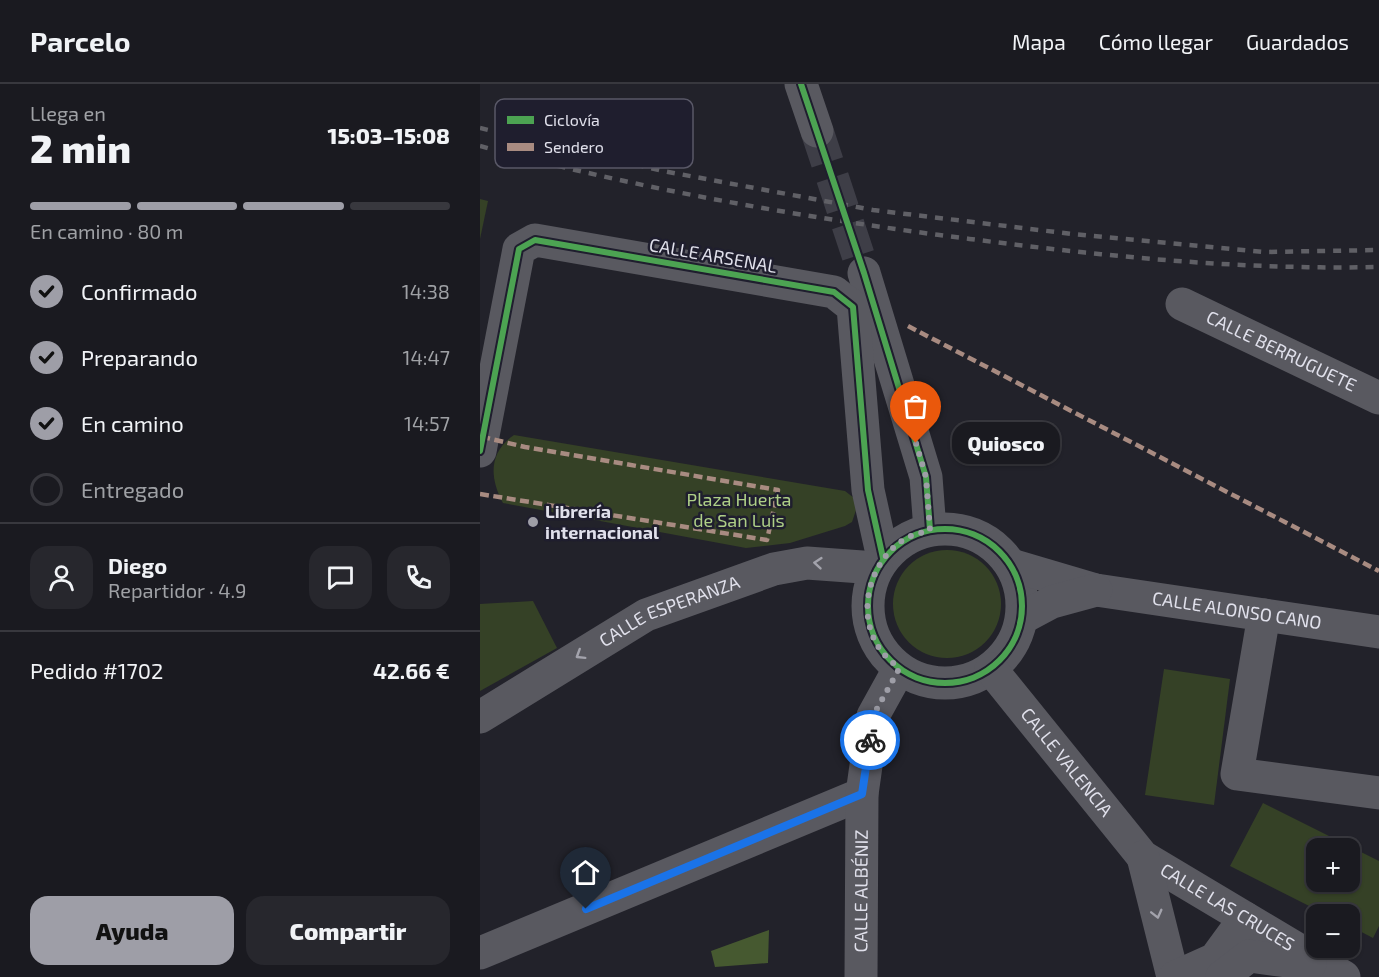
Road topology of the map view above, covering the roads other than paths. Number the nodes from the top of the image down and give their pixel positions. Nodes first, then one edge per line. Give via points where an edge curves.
1 (801, 84) edge
2 (817, 131) tunnel mouth
3 (864, 273) tunnel mouth
4 (1182, 304) dead end
5 (1379, 398) edge
6 (480, 451) edge
7 (930, 530) junction
8 (880, 563) junction
9 (1011, 565) junction
10 (1096, 590) junction
11 (1264, 615) junction
12 (1022, 618) junction
13 (1379, 632) edge
14 (899, 669) junction
15 (991, 669) junction
16 (480, 717) edge
17 (1379, 793) edge
18 (862, 794) junction
19 (1143, 857) junction
20 (1245, 918) junction
21 (480, 953) edge
22 (1332, 971) edge
23 (861, 977) edge
24 (1174, 977) edge
25 (1222, 977) edge

1 - 2 street
3 - 7 street via 926,477
4 - 5 street, CALLE BERRUGUETE
6 - 8 street, CALLE ARSENAL via 519,249 535,240 834,292 853,307 868,490
7 - 8 street via 904,540
7 - 9 street via 973,533 994,546
8 - 14 street via 868,595 868,623 879,648
8 -> 16 street, CALLE ESPERANZA via 807,562 774,569 646,615
9 - 10 street, CALLE ALONSO CANO
9 - 12 street via 1021,590
10 - 11 street, CALLE ALONSO CANO
10 - 12 street, CALLE ALONSO CANO via 1052,602
11 - 13 street, CALLE ALONSO CANO
11 - 17 street via 1237,774
12 - 15 street via 1011,647
14 - 15 street via 928,682 961,682
14 - 18 street, CALLE ALBÉNIZ via 873,716
15 - 19 street, CALLE VALENCIA
18 - 21 street
18 - 23 street, CALLE ALBÉNIZ
19 - 20 street, CALLE LAS CRUCES
19 -> 24 street
20 - 22 street, CALLE LAS CRUCES
20 - 24 street via 1215,959
22 - 25 street via 1249,956

